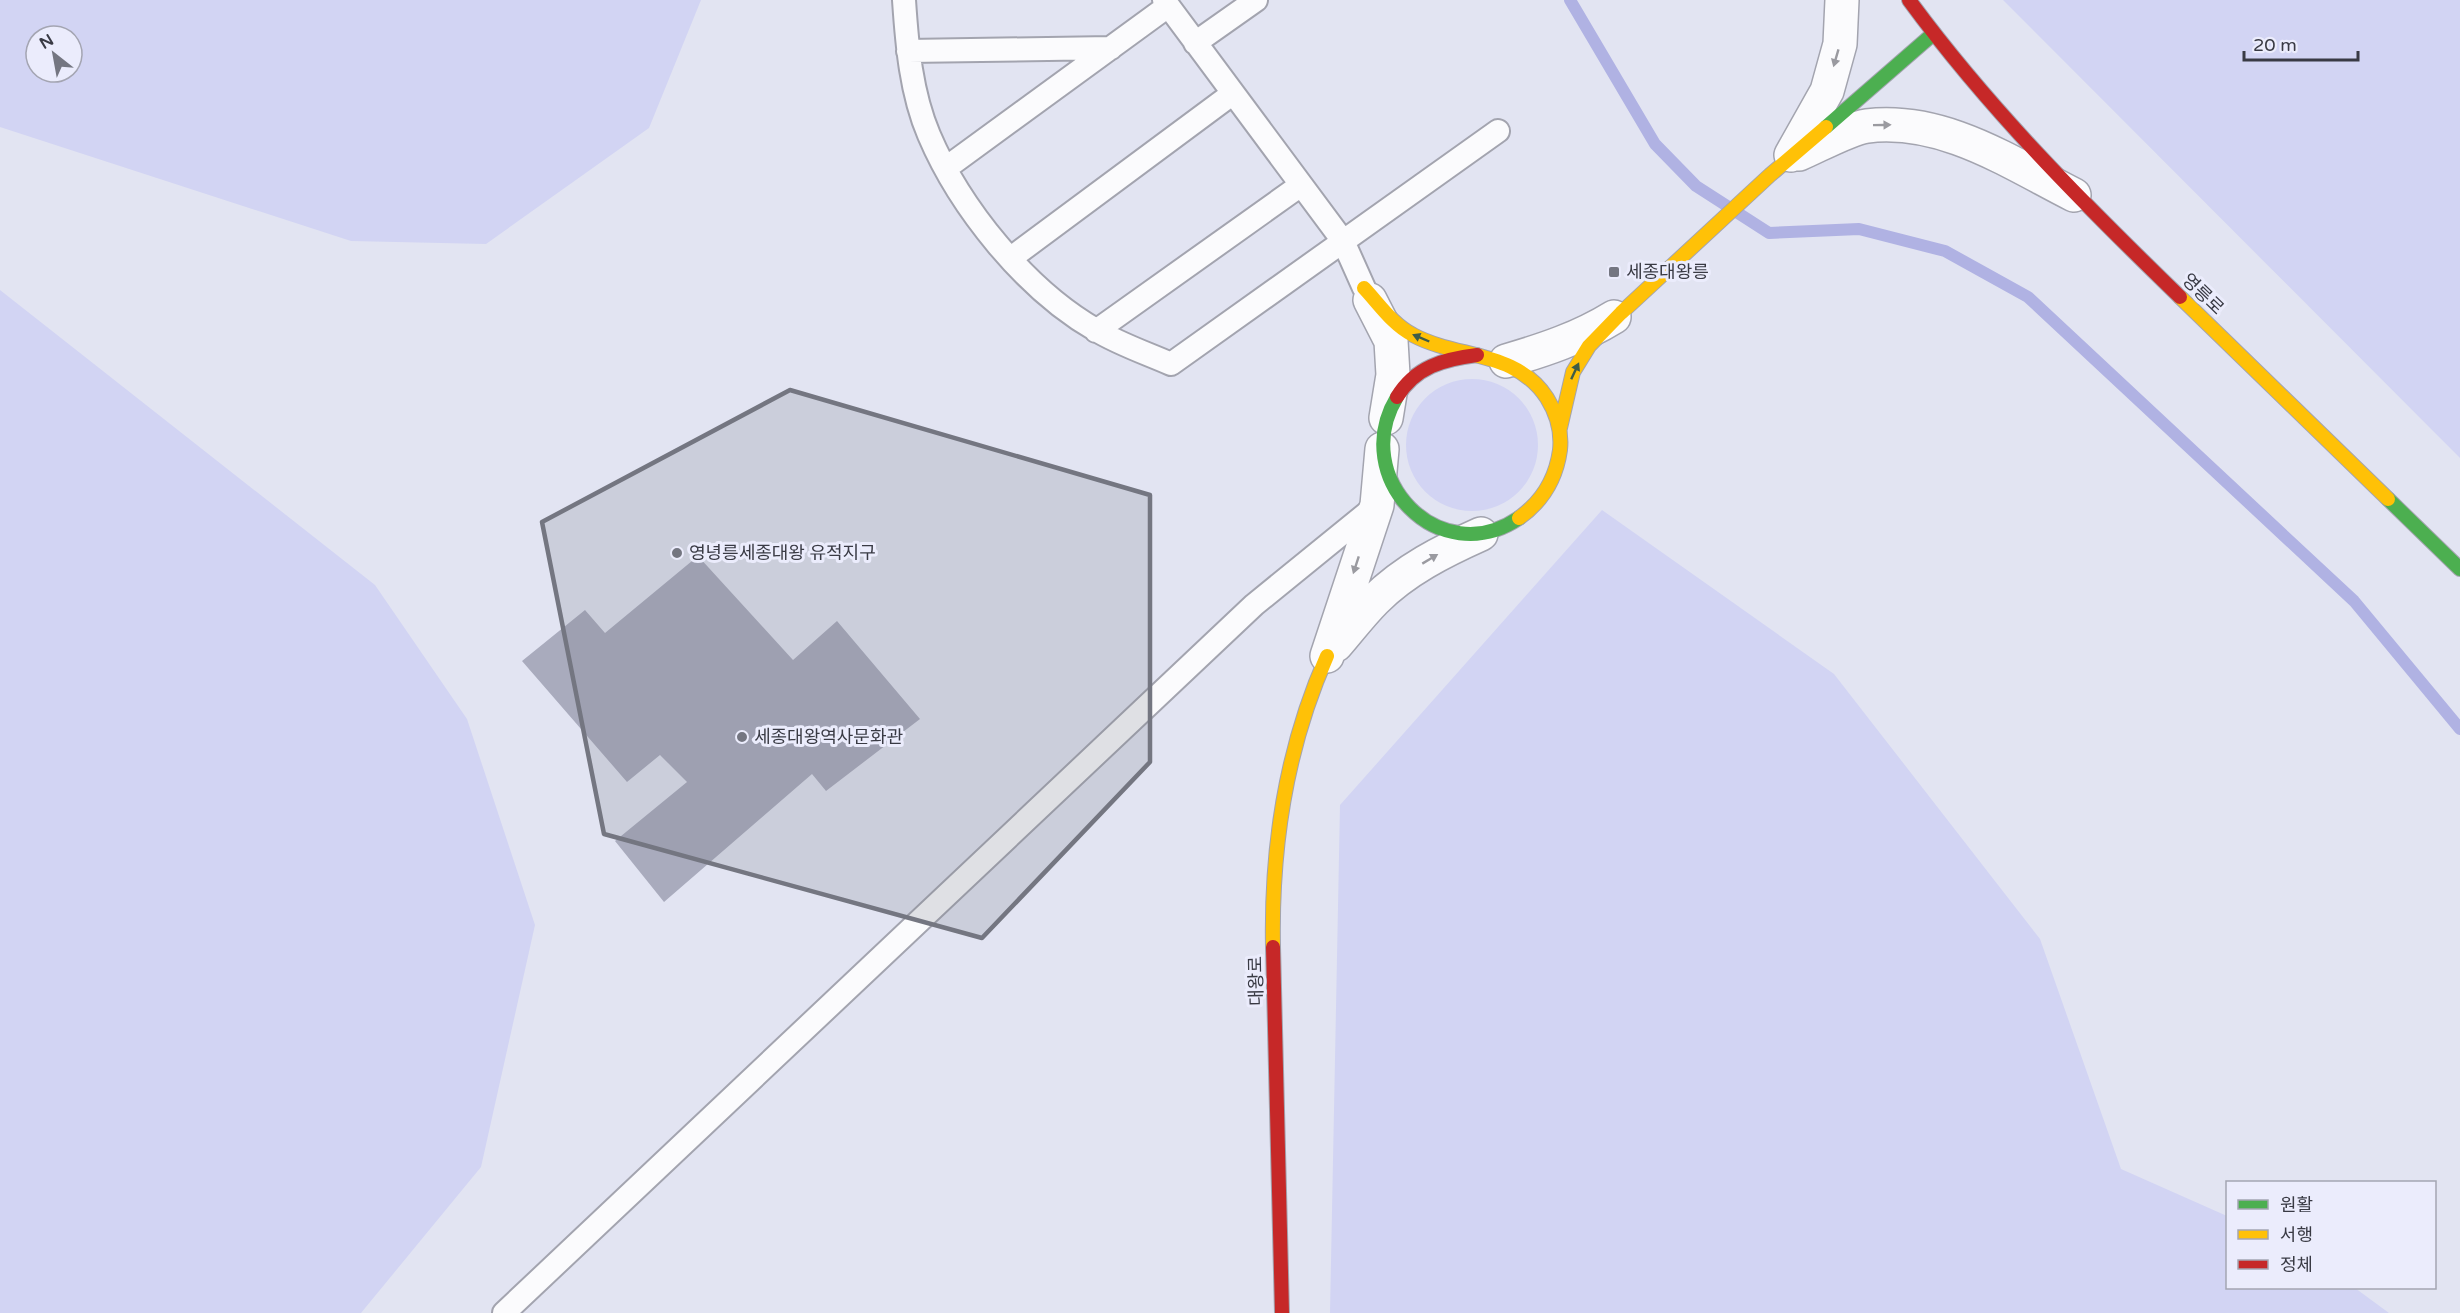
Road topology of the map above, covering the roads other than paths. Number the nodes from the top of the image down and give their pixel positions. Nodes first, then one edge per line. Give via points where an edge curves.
1 (904, 0) edge
2 (1256, 0) edge
3 (1842, 0) edge
4 (1909, 0) edge
5 (1166, 3) edge
6 (1933, 34) junction
7 (1195, 43) junction
8 (1111, 48) junction
9 (908, 51) junction
10 (1232, 94) junction
11 (1498, 131) dead end
12 (1779, 167) junction
13 (945, 168) junction
14 (1301, 185) junction
15 (2074, 195) junction
16 (1342, 241) junction
17 (1011, 258) junction
18 (1364, 288) junction
19 (1621, 313) junction
20 (1096, 331) junction
21 (1492, 358) junction
22 (1560, 428) junction
23 (1384, 432) junction
24 (1377, 505) junction
25 (1481, 534) junction
26 (2460, 569) edge
27 (1327, 656) junction
28 (504, 1313) edge
29 (1282, 1313) edge

1 - 9 lane
2 - 7 lane
3 -> 12 street via 1840,44 1827,91
4 - 6 street, 영릉로
5 - 7 lane
5 - 8 lane
6 - 12 street
6 - 15 street, 영릉로 via 1999,114
7 - 10 lane
8 - 9 lane
8 - 13 lane
9 - 13 lane via 928,133
10 - 14 lane
10 - 17 lane
11 - 16 lane
12 -> 15 street via 1864,126 1908,125 1960,137
12 - 19 street
13 - 17 lane via 978,220
14 - 16 lane
14 - 20 lane
15 - 26 street, 영릉로
16 - 18 lane
16 - 20 lane via 1171,364
17 - 20 lane via 1049,297
21 -> 18 street via 1408,333
18 - 23 street via 1391,341 1393,375
19 - 21 street via 1559,345
22 -> 19 street via 1573,372 1589,346
21 - 22 street via 1531,378 1550,400
21 - 23 street via 1448,358 1421,371 1399,391
22 - 25 street via 1561,457 1552,486 1534,509 1509,526
23 - 24 street
23 - 25 street via 1387,476 1402,501 1424,520 1452,532
24 -> 27 street
24 - 28 lane via 1254,605
27 -> 25 street via 1376,599 1406,573
27 - 29 street, 대왕로 via 1304,710 1276,836 1272,902

